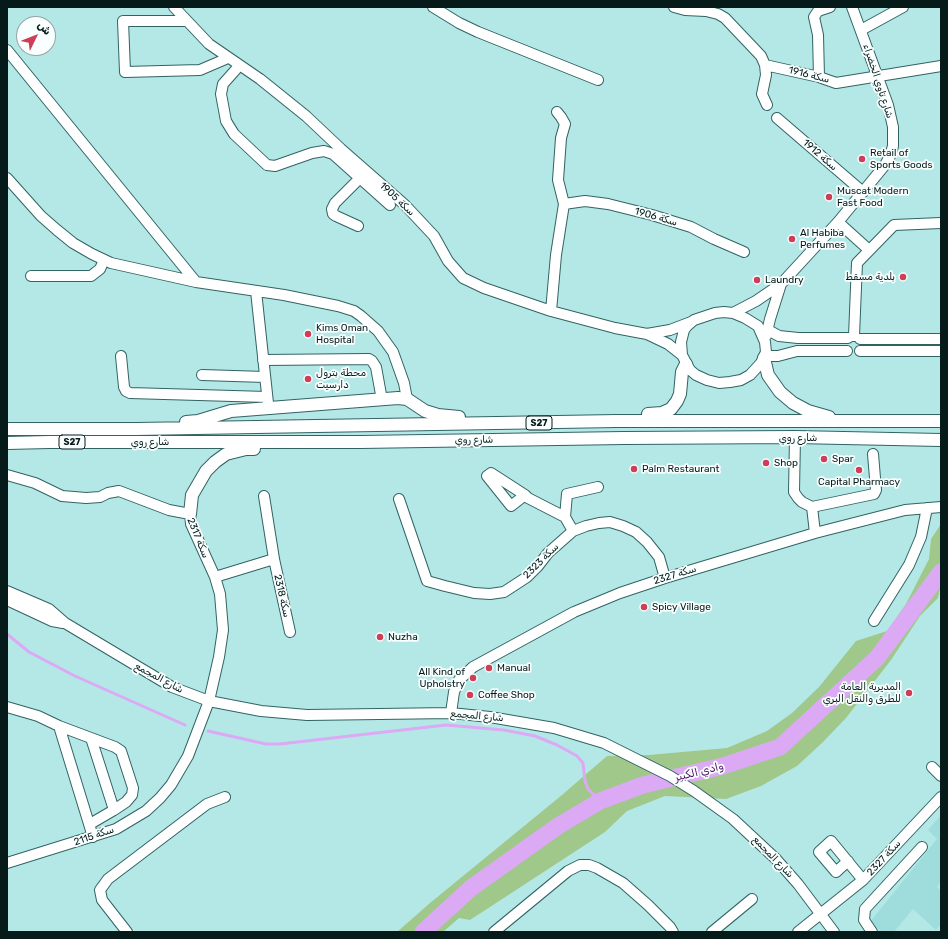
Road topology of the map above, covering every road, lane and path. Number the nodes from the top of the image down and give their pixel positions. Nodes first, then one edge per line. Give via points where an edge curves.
1 (174, 7) edge
2 (433, 7) edge
3 (674, 7) edge
4 (830, 7) edge
5 (852, 7) edge
6 (903, 7) edge
7 (186, 21) junction
8 (861, 30) junction
9 (7, 50) edge
10 (228, 58) junction
11 (765, 65) junction
12 (240, 66) junction
13 (941, 66) edge
14 (877, 76) junction
15 (819, 77) junction
16 (598, 80) dead end
17 (767, 105) dead end
18 (557, 112) dead end
19 (777, 118) dead end
20 (363, 174) junction
21 (7, 178) edge
22 (863, 192) junction
23 (390, 204) dead end
24 (564, 204) junction
25 (838, 222) junction
26 (941, 223) edge
27 (358, 226) dead end
28 (869, 250) junction
29 (744, 252) dead end
30 (104, 260) junction
31 (31, 276) dead end
32 (196, 282) junction
33 (781, 284) junction
34 (256, 291) junction
35 (551, 310) junction
36 (733, 313) junction
37 (694, 320) junction
38 (768, 330) junction
39 (647, 334) junction
40 (854, 338) junction
41 (941, 339) edge
42 (765, 342) junction
43 (847, 351) junction
44 (860, 351) junction
45 (941, 351) edge
46 (121, 356) dead end
47 (764, 357) junction
48 (684, 359) junction
49 (263, 360) junction
50 (202, 375) dead end
51 (265, 377) junction
52 (408, 399) junction
53 (382, 400) junction
54 (268, 403) junction
55 (617, 421) junction
56 (858, 421) junction
57 (941, 421) edge
58 (514, 423) junction
59 (7, 429) edge
60 (136, 429) junction
61 (795, 437) junction
62 (941, 440) edge
63 (360, 442) junction
64 (7, 443) edge
65 (873, 454) dead end
66 (7, 475) edge
67 (598, 488) dead end
68 (525, 495) dead end
69 (264, 496) dead end
70 (399, 500) dead end
71 (812, 507) junction
72 (941, 507) edge
73 (927, 508) junction
74 (190, 514) junction
75 (565, 517) junction
76 (573, 531) junction
77 (815, 533) junction
78 (274, 559) junction
79 (215, 577) junction
80 (665, 578) junction
81 (7, 591) edge
82 (7, 600) edge
83 (874, 621) dead end
84 (65, 623) junction
85 (290, 632) dead end
86 (209, 701) junction
87 (7, 707) edge
88 (451, 713) junction
89 (59, 726) junction
90 (91, 738) junction
91 (932, 767) dead end
92 (941, 776) edge
93 (225, 797) dead end
94 (941, 797) edge
95 (114, 810) junction
96 (90, 824) junction
97 (93, 837) junction
98 (922, 847) dead end
99 (848, 861) dead end
100 (7, 863) edge
101 (863, 880) junction
102 (752, 899) dead end
103 (821, 913) junction
104 (127, 932) edge
105 (494, 932) edge
106 (673, 932) edge
107 (712, 932) edge
108 (798, 932) edge
109 (834, 932) edge
110 (872, 932) edge

1 - 7 street, سكة 1905
2 - 16 street via 478,32
3 - 11 street via 706,11 725,18 761,56
4 - 15 street via 818,11 814,17 818,35
5 - 8 street, شارع تاوي الخضراء
6 - 8 street
7 - 10 street, سكة 1905 via 209,44
7 - 10 street via 123,21 125,72 200,70
8 - 14 street, شارع تاوي الخضراء
9 - 32 street
10 - 12 street, سكة 1905
11 - 15 street, سكة 1916
11 - 17 street via 766,75 762,94
12 - 20 street, سكة 1905 via 306,116
12 - 20 street via 224,84 221,94 226,121 234,134 267,165 275,166 324,151
13 - 14 street, سكة 1916
14 - 15 street, سكة 1916 via 836,82
14 - 22 street, شارع تاوي الخضراء via 893,127 893,146 885,165
18 - 24 street via 565,124 561,138 558,180
19 - 22 street, سكة 1912
20 - 23 street
20 - 27 street via 332,209 336,216
20 - 35 street, سكة 1905 via 405,205 434,236 463,278 484,288
21 - 30 street via 57,230 73,243
22 - 25 street, شارع تاوي الخضراء
24 - 29 street, سكة 1906 via 585,201 652,214
24 - 35 street
25 - 28 street
25 - 33 street, شارع تاوي الخضراء
26 - 28 street via 894,224
28 - 40 street via 857,263
30 - 31 street via 100,269 91,276
30 - 32 street
32 - 34 street
33 - 36 street, شارع تاوي الخضراء
33 - 38 street, شارع تاوي الخضراء
34 - 49 street
34 - 52 street via 354,311 378,331 393,352
35 - 39 street, سكة 1905
36 - 37 street via 715,313
36 - 42 street via 758,326
37 - 39 street, سكة 1905 via 670,330
37 - 48 street via 687,326 682,337
38 - 40 street via 779,336 798,338
38 - 42 street, شارع تاوي الخضراء
39 - 48 street, سكة 1905 via 668,344
40 - 41 street
40 - 43 street via 845,343
40 - 44 street via 862,347
42 - 47 street
43 - 44 street via 852,354
43 - 47 street via 797,351
44 - 45 street
46 - 54 street via 124,387 130,393
47 - 48 street via 750,375 719,383 696,375
47 - 56 main road via 768,375 780,392 793,403 828,417
48 - 55 main road via 680,394 671,409
49 - 51 street
49 - 53 street via 369,359 376,366
50 - 51 street
51 - 54 street
52 - 53 main road
52 - 58 main road via 425,411 438,415
53 - 54 main road
54 - 60 main road via 198,421
55 - 56 main road, شارع روي / S27
55 - 58 main road, شارع روي / S27
56 - 57 main road, شارع روي / S27
58 - 60 main road, شارع روي / S27
59 - 60 main road, شارع روي / S27
61 - 62 main road, شارع روي / S27
61 - 63 main road, شارع روي / S27
61 - 71 street via 794,492 802,502
63 - 64 main road, شارع روي / S27
63 - 74 main road via 303,448 246,449 226,454 206,471 200,480 192,495
65 - 71 street via 876,490 874,494
66 - 74 street, سكة 2317 via 62,496 100,497 119,490 169,510
67 - 75 street via 568,494
68 - 75 street
69 - 78 street, سكة 2318
70 - 76 street, سكة 2323 via 427,581 474,593 504,592 514,587
71 - 77 street
72 - 73 street, سكة 2327
73 - 77 street, سكة 2327 via 905,510
73 - 83 street via 921,537 909,565
74 - 79 street, سكة 2317 via 191,524
75 - 76 street
76 - 80 street, سكة 2323 via 610,522 636,532 658,558
77 - 80 street, سكة 2327
78 - 79 street
78 - 85 street, سكة 2318
79 - 86 street, سكة 2317 via 220,594 222,630
80 - 88 street, سكة 2327 via 620,592 574,612 473,666 459,680 454,692
81 - 84 street, شارع المجمع via 49,609
82 - 84 street, شارع المجمع via 52,620
84 - 86 street, شارع المجمع via 172,687
86 - 88 street, شارع المجمع via 260,711 307,715
86 - 97 street, سكة 2115 via 188,756 167,789 146,811 116,829
87 - 89 street via 38,716
88 - 103 street, شارع المجمع via 490,716 554,728 604,743 670,776 720,809 751,835 776,859
89 - 90 street
89 - 96 street
90 - 95 street
90 - 95 street via 120,751 133,788 132,795 126,802
91 - 92 street
93 - 104 street via 207,804 108,879 100,890 102,900
94 - 101 street, سكة 2327
95 - 96 street
96 - 97 street
97 - 100 street, سكة 2115
98 - 110 street via 865,909 864,920
99 - 101 street
101 - 103 street, سكة 2327
102 - 107 street
103 - 108 street, سكة 2327
103 - 109 street, شارع المجمع
105 - 106 street via 568,871 580,865 589,865 623,883

